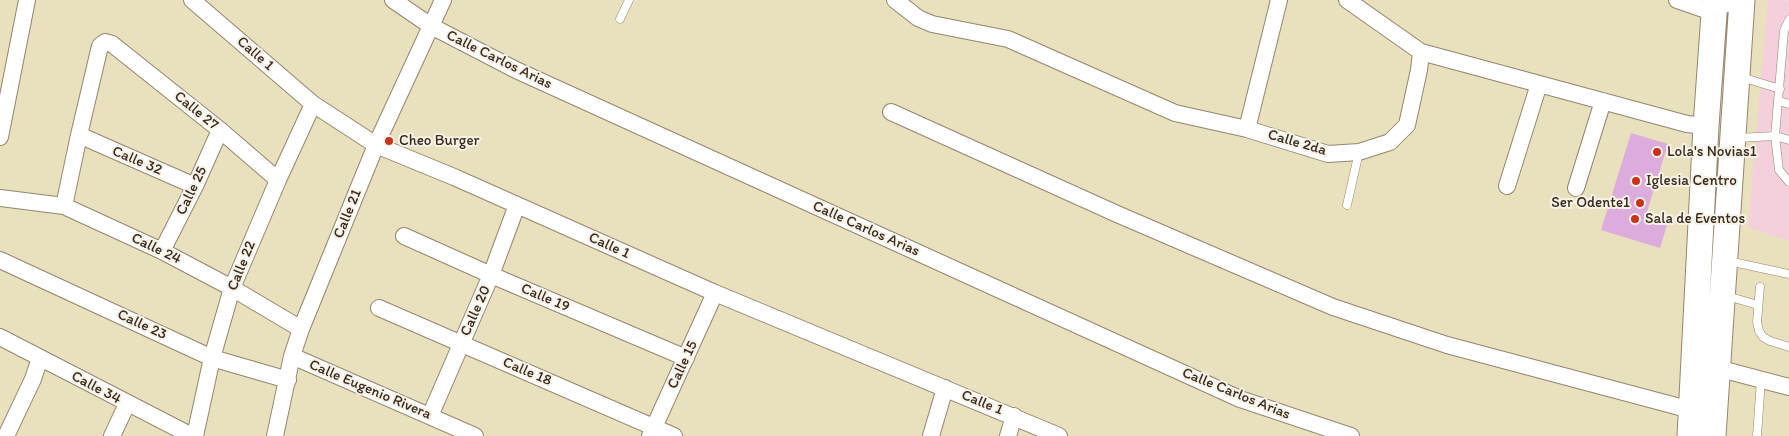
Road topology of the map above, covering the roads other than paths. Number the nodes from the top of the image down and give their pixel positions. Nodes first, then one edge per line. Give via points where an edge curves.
1 (27, 0) edge
2 (192, 0) edge
3 (393, 0) edge
4 (444, 0) edge
5 (629, 0) edge
6 (895, 0) edge
7 (1279, 0) edge
8 (1347, 0) edge
9 (1677, 0) edge
10 (1740, 0) edge
11 (1715, 4) edge
12 (620, 19) dead end
13 (1789, 20) edge
14 (431, 26) junction
15 (1421, 52) junction
16 (1786, 59) edge
17 (1737, 76) junction
18 (1538, 84) junction
19 (1780, 88) junction
20 (1779, 100) junction
21 (1603, 101) junction
22 (314, 104) junction
23 (1789, 104) edge
24 (891, 112) dead end
25 (1706, 126) junction
26 (1246, 129) junction
27 (220, 130) junction
28 (78, 135) junction
29 (1775, 136) junction
30 (0, 137) edge
31 (1733, 138) junction
32 (1789, 140) edge
33 (376, 146) junction
34 (1359, 152) junction
35 (278, 180) junction
36 (1789, 182) edge
37 (195, 186) junction
38 (1507, 186) dead end
39 (1576, 188) dead end
40 (0, 198) edge
41 (1347, 205) dead end
42 (64, 206) junction
43 (517, 206) junction
44 (404, 236) dead end
45 (162, 251) junction
46 (0, 260) edge
47 (1725, 260) junction
48 (1789, 274) edge
49 (491, 276) junction
50 (1760, 287) dead end
51 (232, 288) junction
52 (716, 293) junction
53 (1722, 295) junction
54 (1758, 305) junction
55 (379, 308) dead end
56 (301, 330) junction
57 (0, 337) edge
58 (461, 344) junction
59 (1789, 347) edge
60 (292, 356) junction
61 (40, 358) junction
62 (212, 358) junction
63 (686, 358) junction
64 (1717, 368) junction
65 (288, 380) junction
66 (1761, 380) junction
67 (1789, 387) edge
68 (945, 388) junction
69 (127, 404) junction
70 (1691, 410) junction
71 (430, 416) junction
72 (1014, 416) junction
73 (652, 432) edge
74 (6, 436) edge
75 (112, 436) edge
76 (194, 436) edge
77 (275, 436) edge
78 (475, 436) edge
79 (674, 436) edge
80 (931, 436) edge
81 (1008, 436) edge
82 (1059, 436) edge
83 (1351, 436) edge
84 (1690, 436) edge
85 (1713, 436) edge
86 (1756, 436) edge

1 - 30 street
2 - 22 street, Calle 1
3 - 14 street, Calle Carlos Arias
4 - 14 street, Calle 21
5 - 12 lane
6 - 26 street, Calle 2da via 918,18 932,24 1008,39 1175,113
7 - 26 street
8 - 15 street
9 - 11 street via 1703,9
10 - 11 street
10 - 17 main road
11 - 25 main road
13 - 16 lane via 1784,31
14 - 33 street, Calle 21
14 - 83 street, Calle Carlos Arias via 516,70 1240,399
15 - 18 street
15 - 34 street, Calle 2da via 1407,125 1390,142
16 - 19 lane
17 - 19 lane
17 - 31 main road
18 - 21 street
18 - 38 street
19 - 20 lane
20 - 23 lane
20 - 29 lane
21 - 25 street via 1687,124
21 - 39 street
22 - 33 street, Calle 1
22 - 35 street, Calle 22
24 - 70 street via 1333,307 1447,346
25 - 70 main road
26 - 34 street, Calle 2da via 1328,154
27 - 28 street, Calle 27 via 106,42 100,46
27 - 35 street, Calle 27
27 - 37 street, Calle 25
28 - 37 street, Calle 32
28 - 42 street
29 - 31 lane
29 - 32 lane
29 - 36 lane via 1780,170
31 - 47 main road
33 - 43 street, Calle 1
33 - 56 street, Calle 21
34 - 41 lane
35 - 51 street, Calle 22
37 - 45 street, Calle 25
40 - 42 street, Calle 24
42 - 45 street, Calle 24
43 - 49 street, Calle 20
43 - 52 street, Calle 1
44 - 49 street, Calle 19
45 - 51 street, Calle 24
46 - 62 street, Calle 23
47 - 48 lane
47 - 53 main road
49 - 58 street, Calle 20
49 - 63 street, Calle 19
50 - 54 lane
51 - 56 street, Calle 24
51 - 62 street, Calle 22
52 - 63 street, Calle 15
52 - 68 street, Calle 1
53 - 54 lane
53 - 64 main road
54 - 59 lane via 1759,331 1770,341
55 - 58 street, Calle 18
56 - 60 street, Calle 21
57 - 61 street, Calle 34
58 - 71 street, Calle 20
58 - 73 street, Calle 18
60 - 65 street, Calle 21
60 - 71 street, Calle Eugenio Rivera
61 - 69 street, Calle 34
61 - 74 street
62 - 65 street, Calle 23
62 - 76 street, Calle 22
63 - 73 street, Calle 15
64 - 66 street
64 - 85 main road
65 - 77 street, Calle 21
66 - 67 street
66 - 86 lane
68 - 72 street, Calle 1
68 - 80 street
69 - 75 street
69 - 76 street, Calle 34
70 - 84 main road
71 - 78 street, Calle Eugenio Rivera
72 - 81 street
72 - 82 street, Calle 1
73 - 79 street, Calle 18

